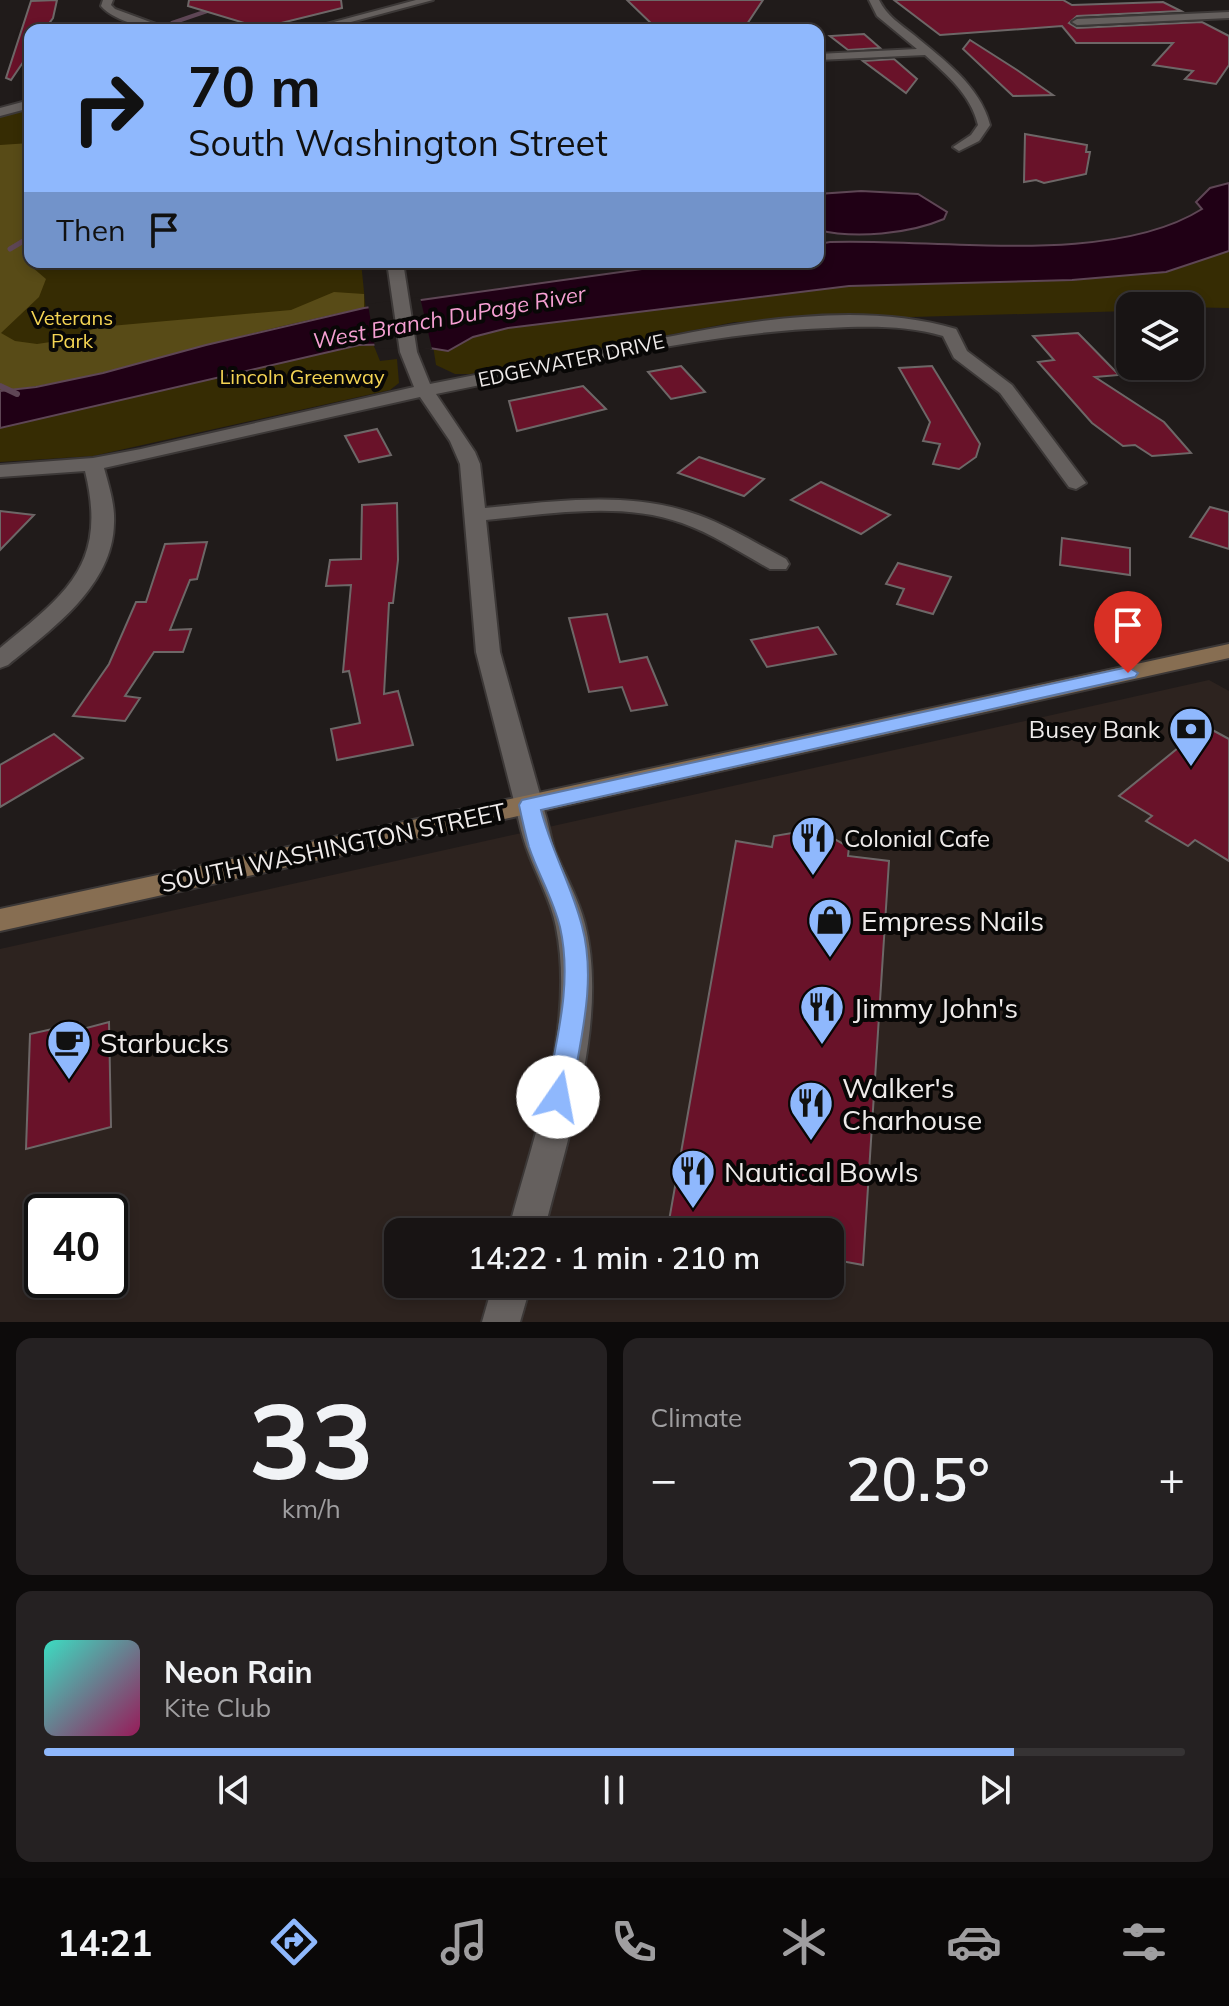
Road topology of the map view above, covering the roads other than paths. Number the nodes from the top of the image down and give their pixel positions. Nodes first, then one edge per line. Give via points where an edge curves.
1 (108, 0) edge
2 (428, 0) edge
3 (874, 0) edge
4 (1229, 16) edge
5 (1077, 22) dead end
6 (149, 24) edge
7 (333, 24) edge
8 (924, 52) junction
9 (824, 57) edge
10 (24, 106) edge
11 (0, 112) edge
12 (959, 147) dead end
13 (396, 268) edge
14 (426, 391) junction
15 (93, 464) junction
16 (0, 471) edge
17 (1076, 483) dead end
18 (477, 515) junction
19 (778, 564) dead end
20 (1229, 651) edge
21 (0, 660) edge
22 (529, 805) junction
23 (0, 920) edge
24 (529, 1218) edge
25 (508, 1298) edge
26 (501, 1322) edge

1 - 6 street via 111,11
2 - 7 street
3 - 8 street via 881,14
4 - 5 street
8 - 9 street
8 - 12 street via 980,105 984,125
10 - 11 street
13 - 14 street via 413,366
14 - 15 street, EDGEWATER DRIVE
14 - 17 street, EDGEWATER DRIVE via 724,331 817,323 920,324 950,333 960,354 1006,389
14 - 18 street via 464,446
15 - 16 street, EDGEWATER DRIVE
15 - 21 street via 104,525 98,555 75,591
18 - 19 street via 573,507 644,509 690,519
18 - 22 street via 488,652
20 - 22 main road, SOUTH WASHINGTON STREET
22 - 23 main road, SOUTH WASHINGTON STREET
22 - 24 street via 540,849 571,926 576,961 565,1070
25 - 26 street

